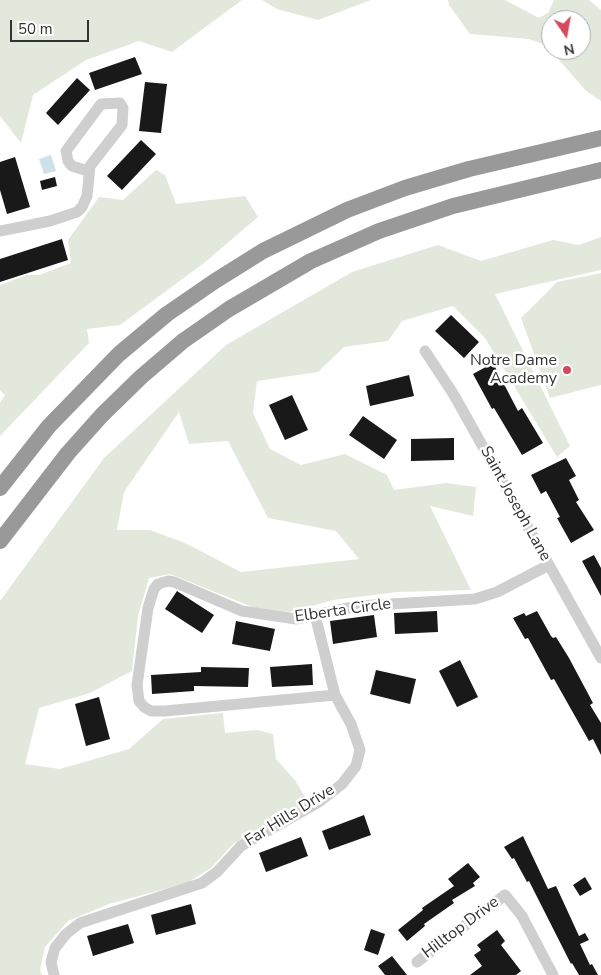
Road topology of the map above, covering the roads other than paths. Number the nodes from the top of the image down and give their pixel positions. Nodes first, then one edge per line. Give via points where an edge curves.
1 (601, 138) edge
2 (601, 170) edge
3 (88, 171) junction
4 (0, 231) edge
5 (425, 352) dead end
6 (0, 488) edge
7 (0, 541) edge
8 (549, 565) junction
9 (315, 615) junction
10 (601, 658) edge
11 (335, 695) junction
12 (417, 962) dead end
13 (54, 975) edge
14 (552, 975) edge

1 - 6 highway via 469,169 406,188 347,210 263,251 167,314 119,354 49,426
2 - 7 highway via 453,206 379,231 311,261 229,309 184,341 102,415 68,453
3 - 3 street via 122,125 123,108 120,103 101,104 66,150 72,166
3 - 4 street via 88,196 77,212
5 - 8 street, Saint Joseph Lane via 454,395
8 - 9 street, Elberta Circle via 497,592 475,599 358,606
8 - 10 street, Saint Joseph Lane
9 - 11 street, Far Hills Drive
9 - 11 street, Elberta Circle via 296,619 263,616 242,611 174,582 158,584 150,596 148,608 138,685 139,701 151,711 158,711
11 - 13 street, Far Hills Drive via 351,724 360,750 356,766 342,784 319,802 241,846 202,883 80,923 55,948 51,962
12 - 14 street, Hilltop Drive via 505,895 522,916

